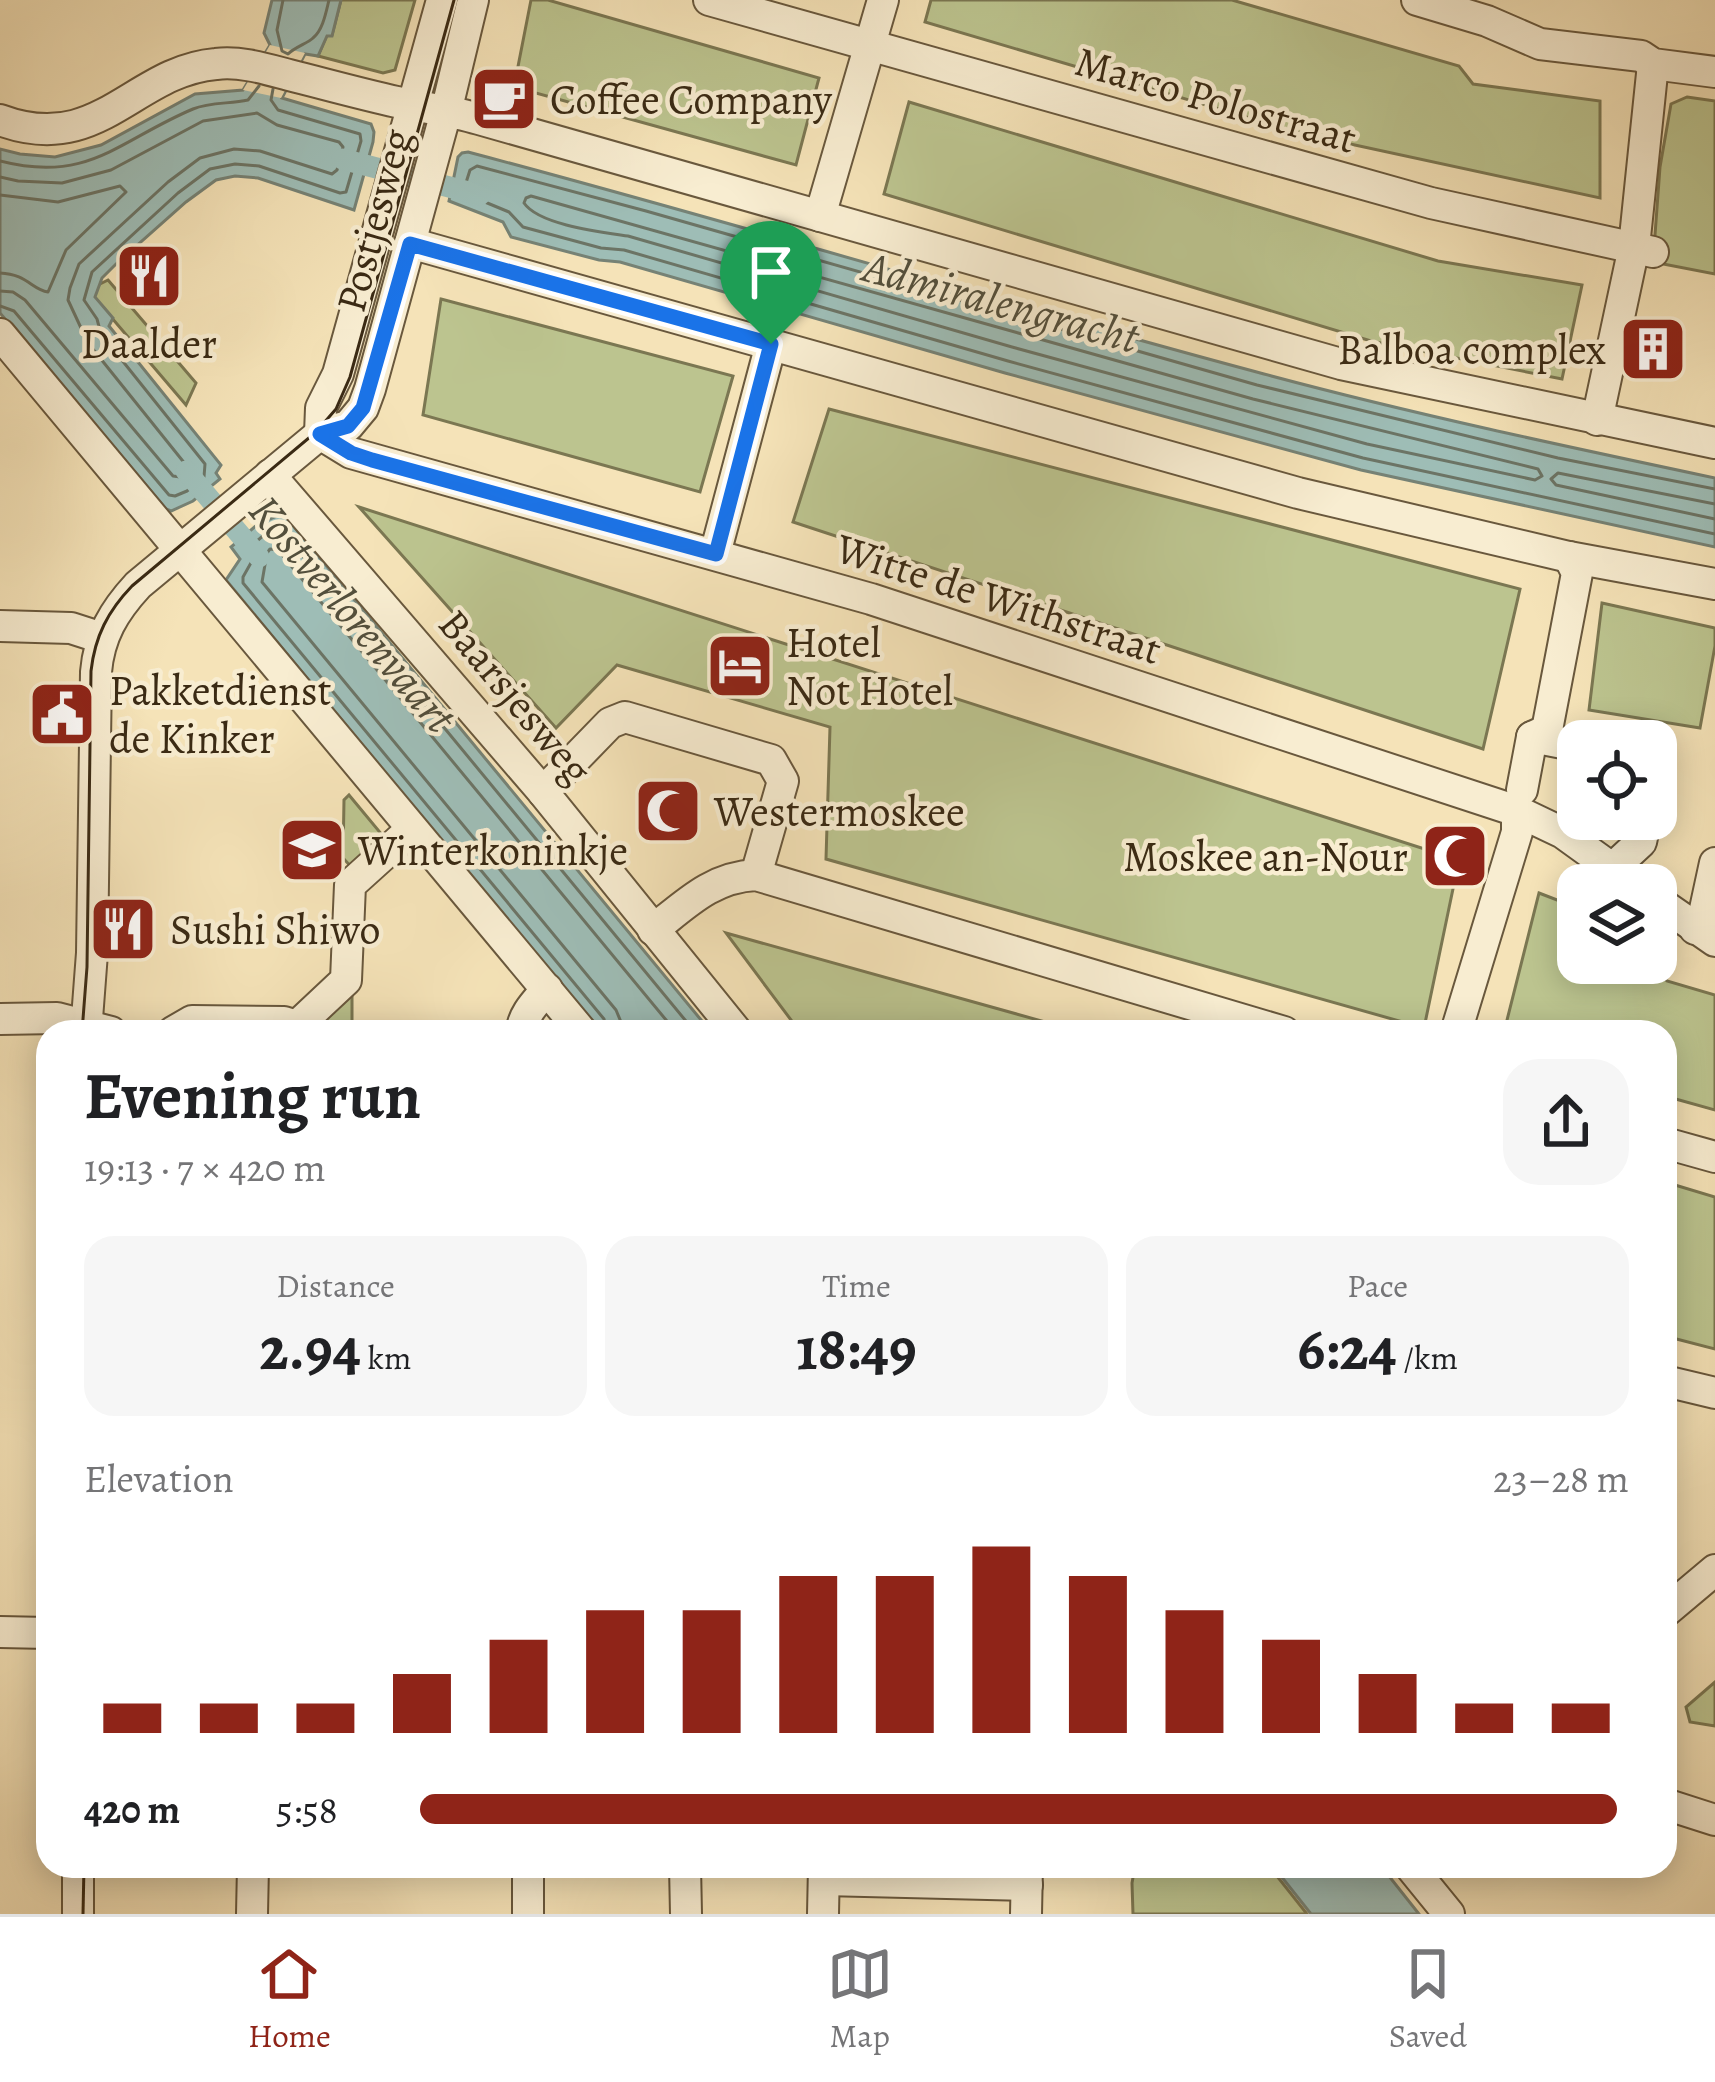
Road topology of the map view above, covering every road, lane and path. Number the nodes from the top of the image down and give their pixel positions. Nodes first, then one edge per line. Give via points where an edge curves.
1 (442, 0) edge
2 (472, 0) edge
3 (709, 0) edge
4 (884, 0) edge
5 (1417, 0) edge
6 (871, 46) junction
7 (1653, 64) junction
8 (1715, 72) edge
9 (427, 108) junction
10 (0, 120) edge
11 (820, 216) junction
12 (410, 244) junction
13 (1644, 249) junction
14 (0, 334) edge
15 (771, 344) junction
16 (1597, 420) junction
17 (320, 434) junction
18 (1715, 443) edge
19 (270, 475) junction
20 (181, 550) junction
21 (716, 554) junction
22 (1569, 556) junction
23 (1715, 584) edge
24 (0, 626) edge
25 (102, 638) junction
26 (1553, 741) edge
27 (543, 792) junction
28 (1519, 800) junction
29 (412, 829) junction
30 (1715, 863) edge
31 (1606, 864) edge
32 (756, 875) junction
33 (1677, 915) edge
34 (653, 930) junction
35 (1705, 935) edge
36 (547, 989) junction
37 (0, 1019) edge
38 (63, 1020) edge
39 (95, 1020) edge
40 (308, 1020) edge
41 (525, 1020) edge
42 (572, 1020) edge
43 (727, 1020) edge
44 (1244, 1020) edge
45 (1460, 1020) edge
46 (1677, 1146) edge
47 (1715, 1157) edge
48 (1677, 1384) edge
49 (1715, 1393) edge
50 (1715, 1570) edge
51 (1677, 1602) edge
52 (0, 1632) edge
53 (36, 1633) edge
54 (1677, 1808) edge
55 (1715, 1820) edge
56 (78, 1878) edge
57 (253, 1878) edge
58 (528, 1878) edge
59 (685, 1878) edge
60 (824, 1878) edge
61 (892, 1878) edge
62 (1420, 1878) edge
63 (1027, 1888) edge
64 (77, 1914) edge
65 (252, 1914) edge
66 (528, 1914) edge
67 (686, 1914) edge
68 (823, 1914) edge
69 (1449, 1914) edge

1 - 9 street, Postjesweg
2 - 9 street, Postjesweg
3 - 6 street, Marco Polostraat
4 - 6 street
5 - 7 street via 1540,44
6 - 11 street
6 - 13 street, Marco Polostraat via 1431,203
7 - 8 street
7 - 13 street
9 - 10 street via 222,63 179,74 75,127
9 - 11 street
9 - 12 street, Postjesweg via 433,159
9 - 17 street, Postjesweg via 399,150 338,374 321,408
11 - 16 street via 1341,364
12 - 15 street
12 - 17 street, Postjesweg via 363,408 348,426
13 - 16 street
14 - 20 street
15 - 21 street
15 - 22 street via 1298,493
16 - 18 street
17 - 19 street, Postjesweg
17 - 21 street, Witte de Withstraat via 372,460
19 - 20 street, Postjesweg
19 - 27 street, Baarsjesweg
20 - 25 street, Postjesweg via 124,601
20 - 29 street
21 - 28 street, Witte de Withstraat
22 - 23 street
22 - 26 street via 1577,573 1547,730
24 - 25 street via 71,628
25 - 39 street
26 - 28 street
27 - 32 street via 610,723 625,718 771,760 783,781
27 - 34 street, Baarsjesweg
28 - 31 street, Witte de Withstraat
28 - 45 street via 1517,832
29 - 36 street
29 - 40 street via 350,885 346,980
30 - 35 street
32 - 34 street via 712,885
32 - 44 street
33 - 35 street
34 - 43 street, Baarsjesweg
36 - 41 street
36 - 42 street
37 - 38 street
46 - 47 street
48 - 49 street
50 - 51 street
52 - 53 street
54 - 55 street
56 - 64 street
57 - 65 street
58 - 66 street
59 - 67 street
60 - 68 street
61 - 63 street
62 - 69 street

